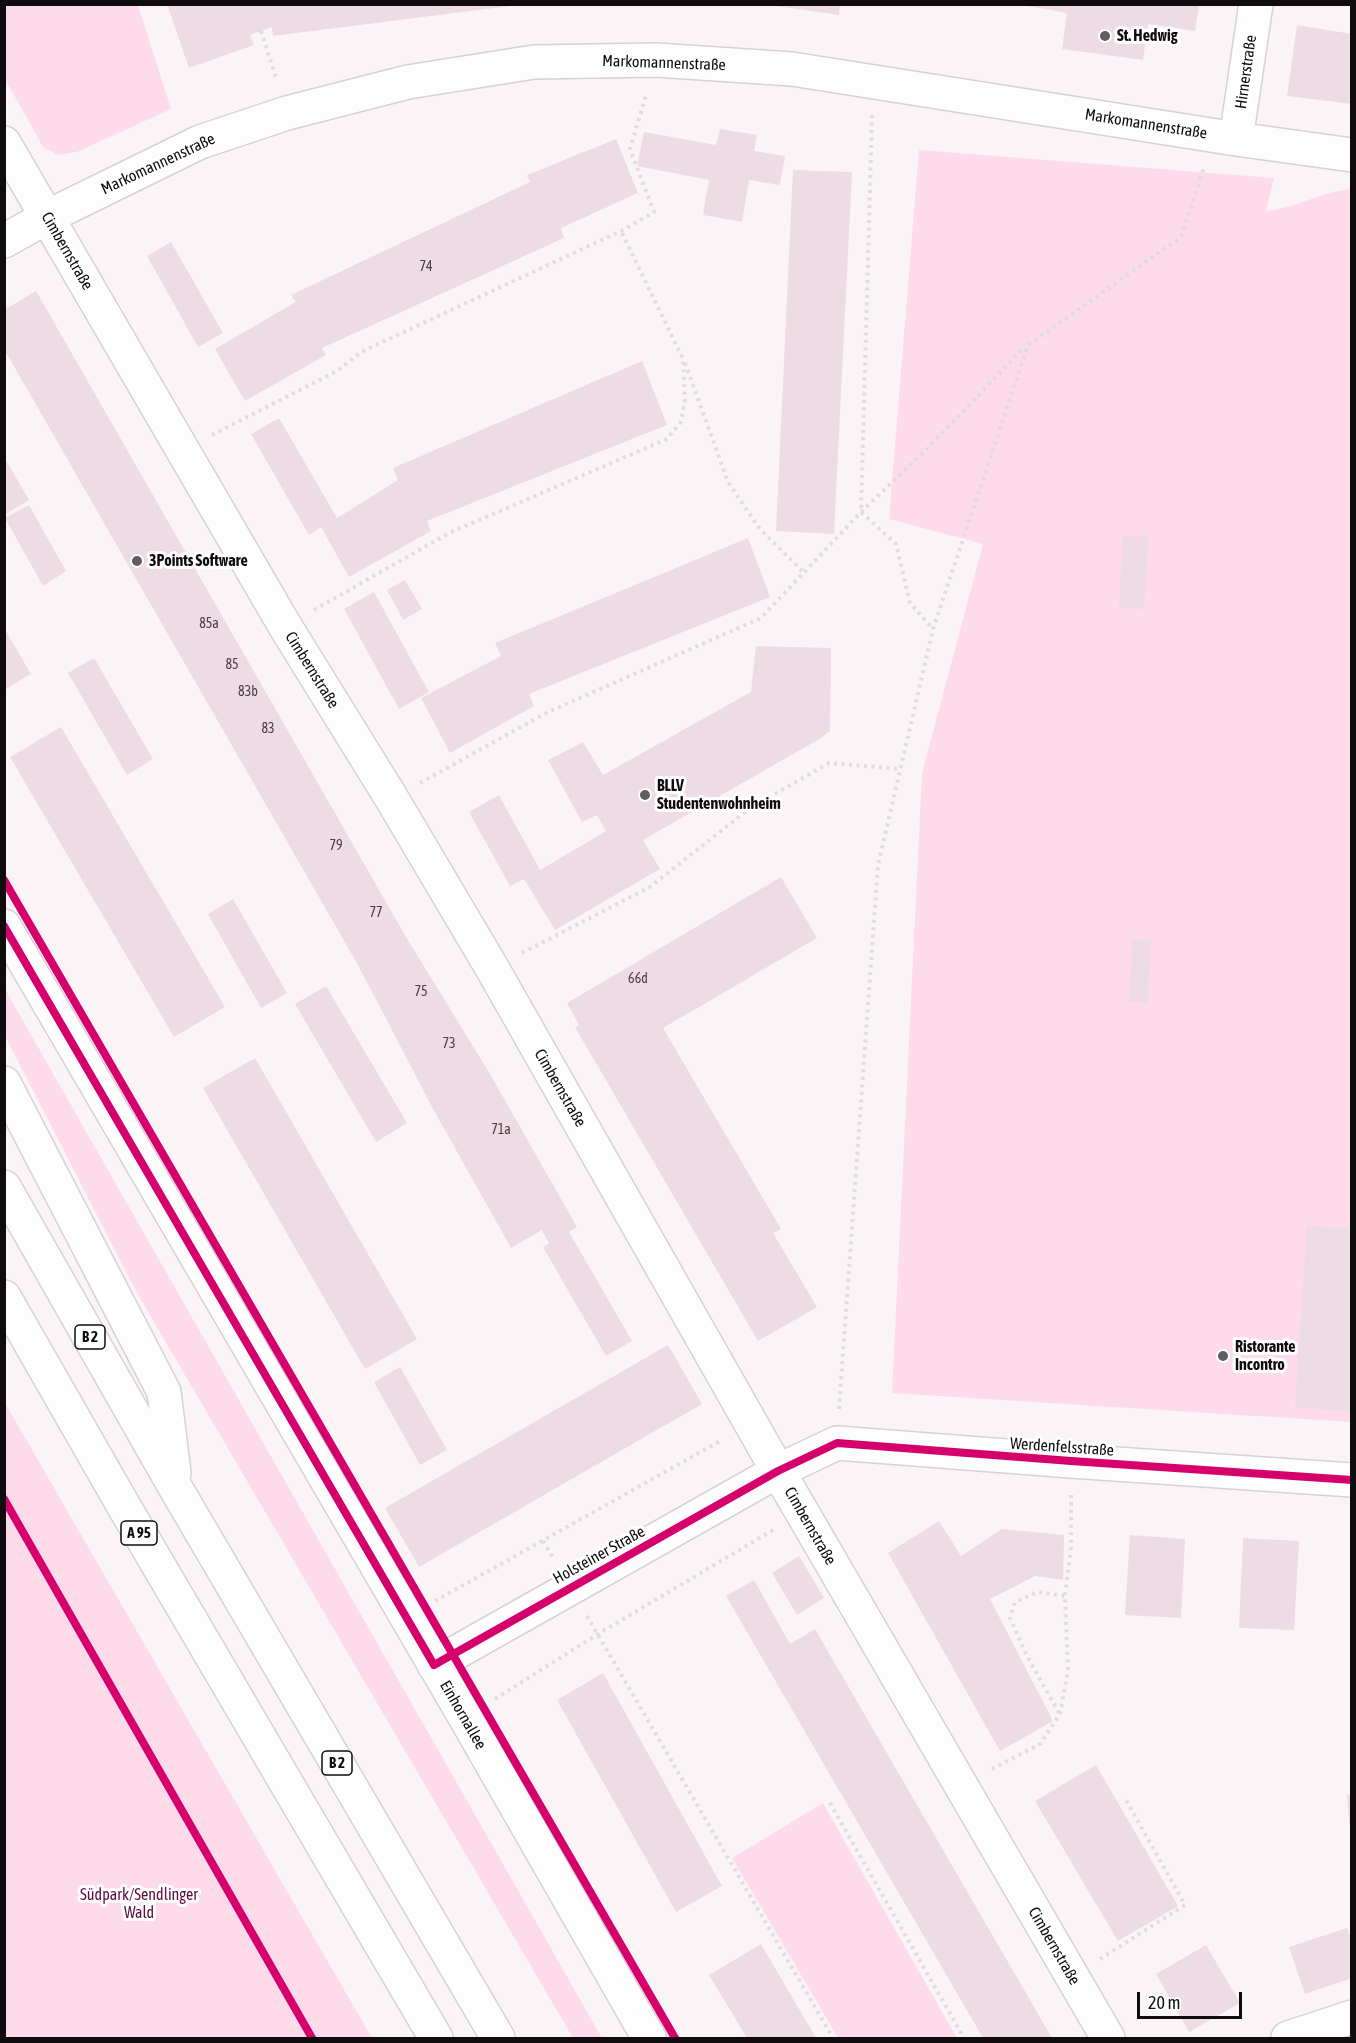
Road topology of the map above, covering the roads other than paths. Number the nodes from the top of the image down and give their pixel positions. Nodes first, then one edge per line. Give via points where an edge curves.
1 (1256, 4) edge
2 (1226, 137) junction
3 (4, 143) edge
4 (1352, 155) edge
5 (47, 217) junction
6 (4, 242) edge
7 (4, 926) edge
8 (4, 1083) edge
9 (4, 1187) edge
10 (4, 1297) edge
11 (778, 1471) junction
12 (1352, 1480) edge
13 (175, 1487) junction
14 (434, 1665) junction
15 (1352, 2017) edge
16 (436, 2038) edge
17 (498, 2038) edge
18 (649, 2038) edge
19 (1108, 2038) edge
20 (1288, 2038) edge

1 - 2 main road, Hirnerstraße
2 - 4 main road, Markomannenstraße
2 - 5 main road, Markomannenstraße via 792,69 656,60 534,62 408,82 287,113 200,142
3 - 5 main road, Cimbernstraße
5 - 6 main road, Markomannenstraße
5 - 11 main road, Cimbernstraße via 285,626 492,968
7 - 14 main road, Einhornallee
8 - 13 main road via 164,1392
9 - 13 main road, B 2
10 - 16 main road, A 95
11 - 12 main road, Werdenfelsstraße via 837,1443
11 - 14 main road, Holsteiner Straße
11 - 19 main road, Cimbernstraße
13 - 17 main road, B 2
14 - 18 main road, Einhornallee
15 - 20 main road

